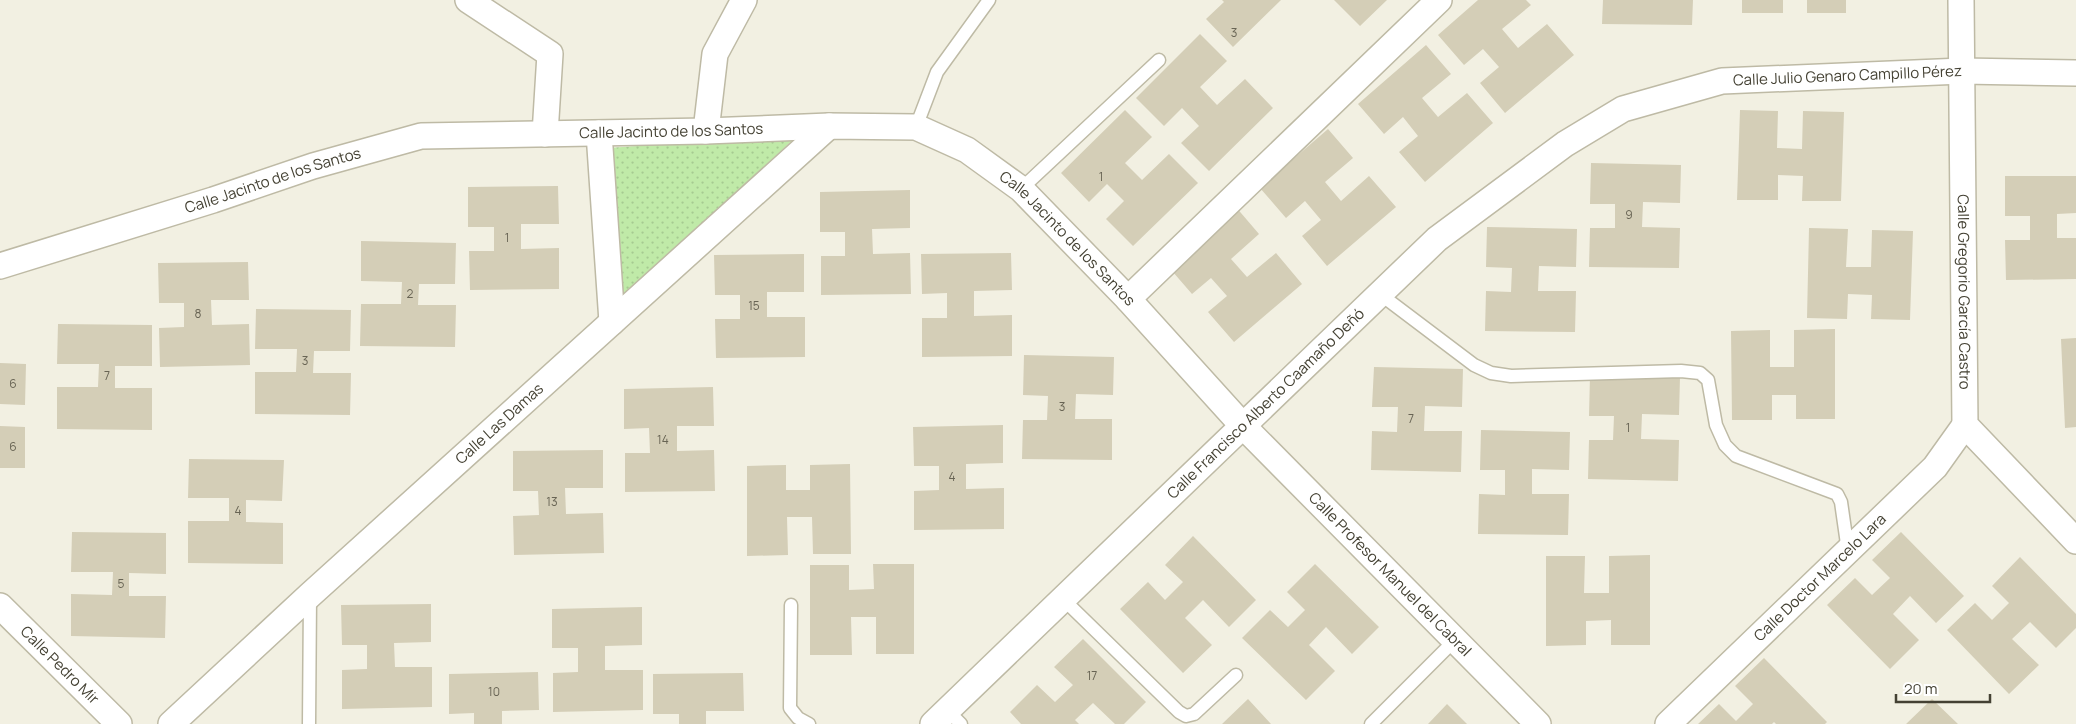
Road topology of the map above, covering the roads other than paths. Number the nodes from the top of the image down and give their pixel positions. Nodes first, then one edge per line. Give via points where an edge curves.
1 (468, 0) edge
2 (744, 0) edge
3 (989, 0) edge
4 (1439, 0) edge
5 (1961, 0) edge
6 (1159, 60) dead end
7 (1962, 72) junction
8 (2076, 73) edge
9 (1623, 109) joint
10 (829, 126) junction
11 (916, 127) junction
12 (706, 131) junction
13 (599, 133) junction
14 (545, 134) junction
15 (1021, 189) junction
16 (0, 266) edge
17 (1380, 294) junction
18 (1128, 299) junction
19 (612, 322) junction
20 (1965, 425) junction
21 (1243, 426) junction
22 (2076, 541) edge
23 (1848, 550) junction
24 (310, 595) junction
25 (1063, 599) junction
26 (791, 605) dead end
27 (0, 606) edge
28 (1455, 640) junction
29 (1236, 675) dead end
30 (947, 719) edge
31 (119, 724) edge
32 (171, 724) edge
33 (309, 724) edge
34 (809, 724) edge
35 (1371, 724) edge
36 (1538, 724) edge
37 (1668, 724) edge

1 - 14 street via 550,54
2 - 12 street via 715,54
3 - 11 lane via 937,72
4 - 18 street
5 - 7 street, Calle Gregorio García Castro
6 - 15 lane
7 - 8 street, Calle Julio Genaro Campillo Pérez
7 - 9 street, Calle Julio Genaro Campillo Pérez via 1722,81
7 - 20 street, Calle Gregorio García Castro
9 - 17 street, Calle Francisco Alberto Caamaño Deñó via 1565,144 1437,240
10 - 11 street, Calle Jacinto de los Santos
10 - 12 street, Calle Jacinto de los Santos
10 - 19 street, Calle Las Damas
11 - 15 street, Calle Jacinto de los Santos via 967,150
12 - 13 street, Calle Jacinto de los Santos
13 - 14 street, Calle Jacinto de los Santos
13 - 19 street
14 - 16 street, Calle Jacinto de los Santos via 421,136 313,166
15 - 18 street, Calle Jacinto de los Santos
17 - 21 street, Calle Francisco Alberto Caamaño Deñó
17 - 23 lane via 1474,365 1491,373 1511,376 1700,373 1708,380 1716,426 1725,445 1736,456 1837,494
18 - 21 street, Calle Jacinto de los Santos
19 - 24 street, Calle Las Damas
20 - 22 street
20 - 23 street, Calle Doctor Marcelo Lara via 1935,467
21 - 25 street, Calle Francisco Alberto Caamaño Deñó
21 - 28 street, Calle Profesor Manuel del Cabral
23 - 37 street, Calle Doctor Marcelo Lara
24 - 32 street, Calle Las Damas
24 - 33 lane
25 - 29 lane via 1186,716 1194,714
25 - 30 street, Calle Francisco Alberto Caamaño Deñó
26 - 34 lane via 790,708
27 - 31 street, Calle Pedro Mir
28 - 35 lane
28 - 36 street, Calle Profesor Manuel del Cabral

